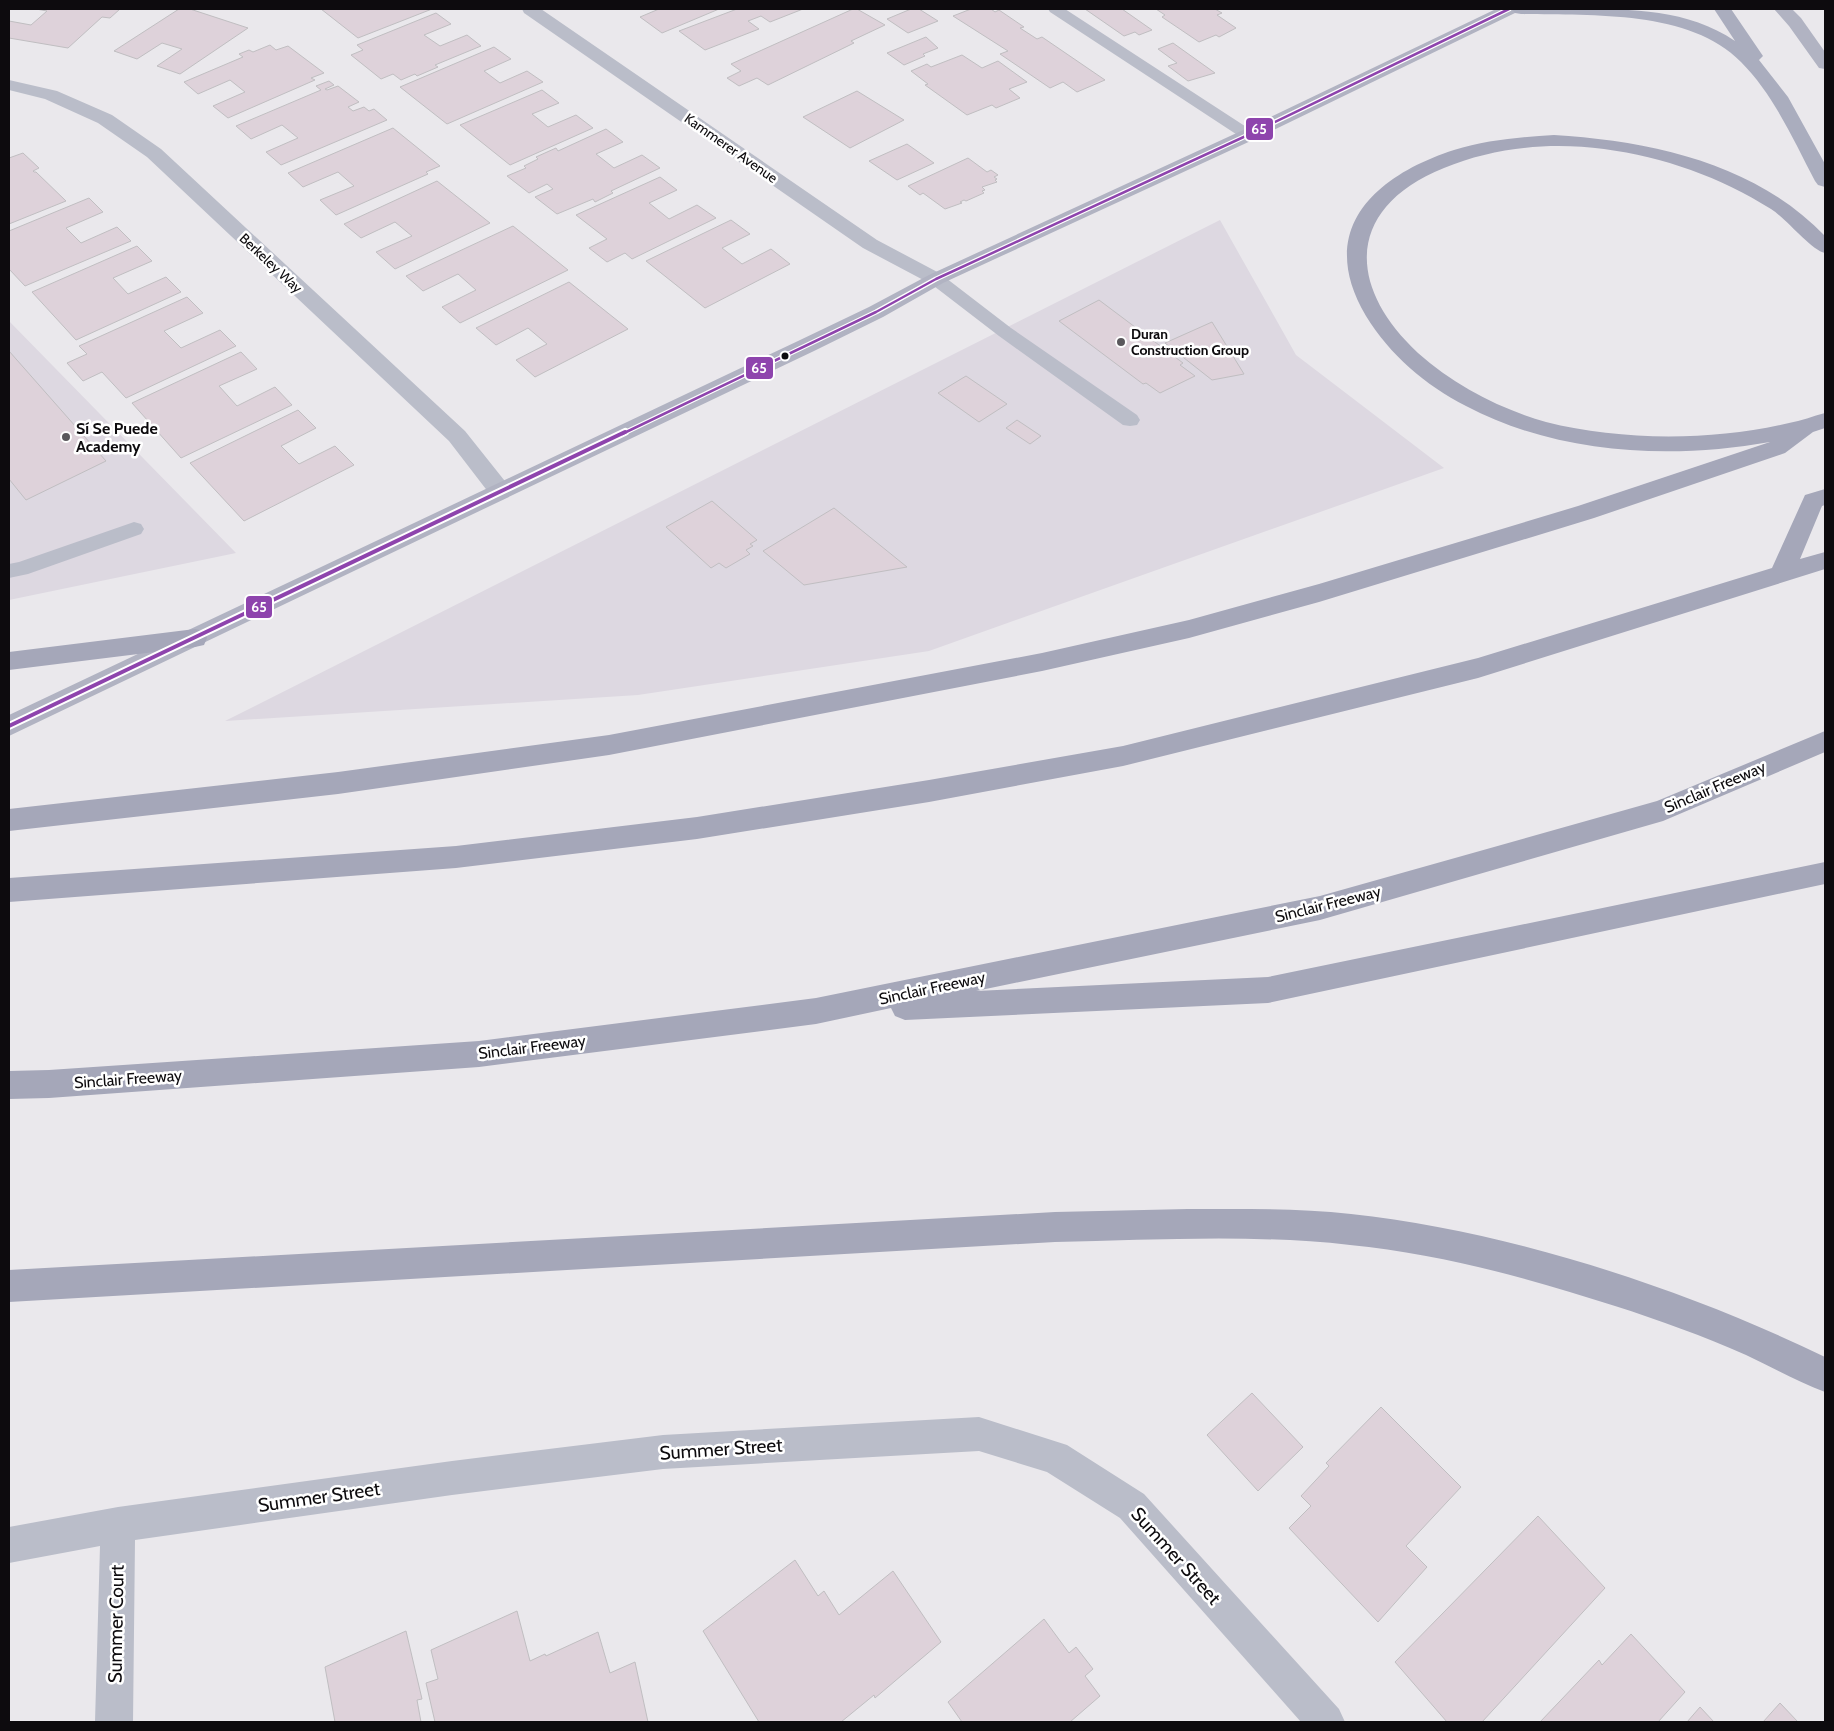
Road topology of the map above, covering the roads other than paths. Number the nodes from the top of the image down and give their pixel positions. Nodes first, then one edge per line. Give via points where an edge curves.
1 (530, 9) edge
2 (1055, 9) edge
3 (1509, 9) edge
4 (1521, 9) edge
5 (1724, 9) edge
6 (1782, 9) edge
7 (1825, 64) edge
8 (9, 85) edge
9 (1788, 112) junction
10 (1248, 135) junction
11 (1825, 181) edge
12 (1825, 247) edge
13 (936, 279) junction
14 (1130, 420) dead end
15 (1825, 420) edge
16 (1804, 428) junction
17 (500, 490) junction
18 (1825, 496) edge
19 (134, 529) dead end
20 (1825, 560) edge
21 (9, 571) edge
22 (1781, 575) junction
23 (196, 638) junction
24 (9, 661) edge
25 (9, 726) edge
26 (1825, 740) edge
27 (9, 820) edge
28 (1825, 873) edge
29 (9, 890) edge
30 (816, 1012) junction
31 (9, 1085) edge
32 (9, 1286) edge
33 (1825, 1374) edge
34 (118, 1526) junction
35 (9, 1545) edge
36 (114, 1722) edge
37 (1326, 1722) edge

1 - 13 street, Kammerer Avenue via 870,244
2 - 10 lane
3 - 10 main road
4 - 9 main road via 1636,14 1682,21 1698,27 1745,56
5 - 9 main road
6 - 7 main road
8 - 17 street, Berkeley Way via 51,95 105,118 154,153 457,436
9 - 11 main road
10 - 13 main road
12 - 16 highway via 1781,207 1713,172 1629,148 1547,140 1468,150 1407,176 1382,196 1363,222 1356,250 1359,279 1369,304 1392,338 1420,366 1459,394 1503,415 1545,430 1644,444 1688,444
13 - 14 lane
13 - 17 main road via 806,346
15 - 16 highway
16 - 27 highway via 1777,448 1586,512 1319,593 1162,635 1042,662 609,745 357,781
17 - 23 main road
18 - 22 highway via 1813,501
19 - 21 lane
20 - 22 highway
22 - 29 highway via 1478,668 1123,756 958,786 697,828 456,858
23 - 24 highway
23 - 25 main road
26 - 30 highway, Sinclair Freeway via 1663,810 1320,908
28 - 30 highway via 1268,990
30 - 31 highway, Sinclair Freeway via 479,1054
32 - 33 highway via 1055,1227 1220,1223 1323,1227 1410,1237 1592,1282 1690,1315
34 - 35 street, Summer Street
34 - 36 street, Summer Court
34 - 37 street, Summer Street via 452,1478 663,1452 979,1434 1055,1457 1132,1506

